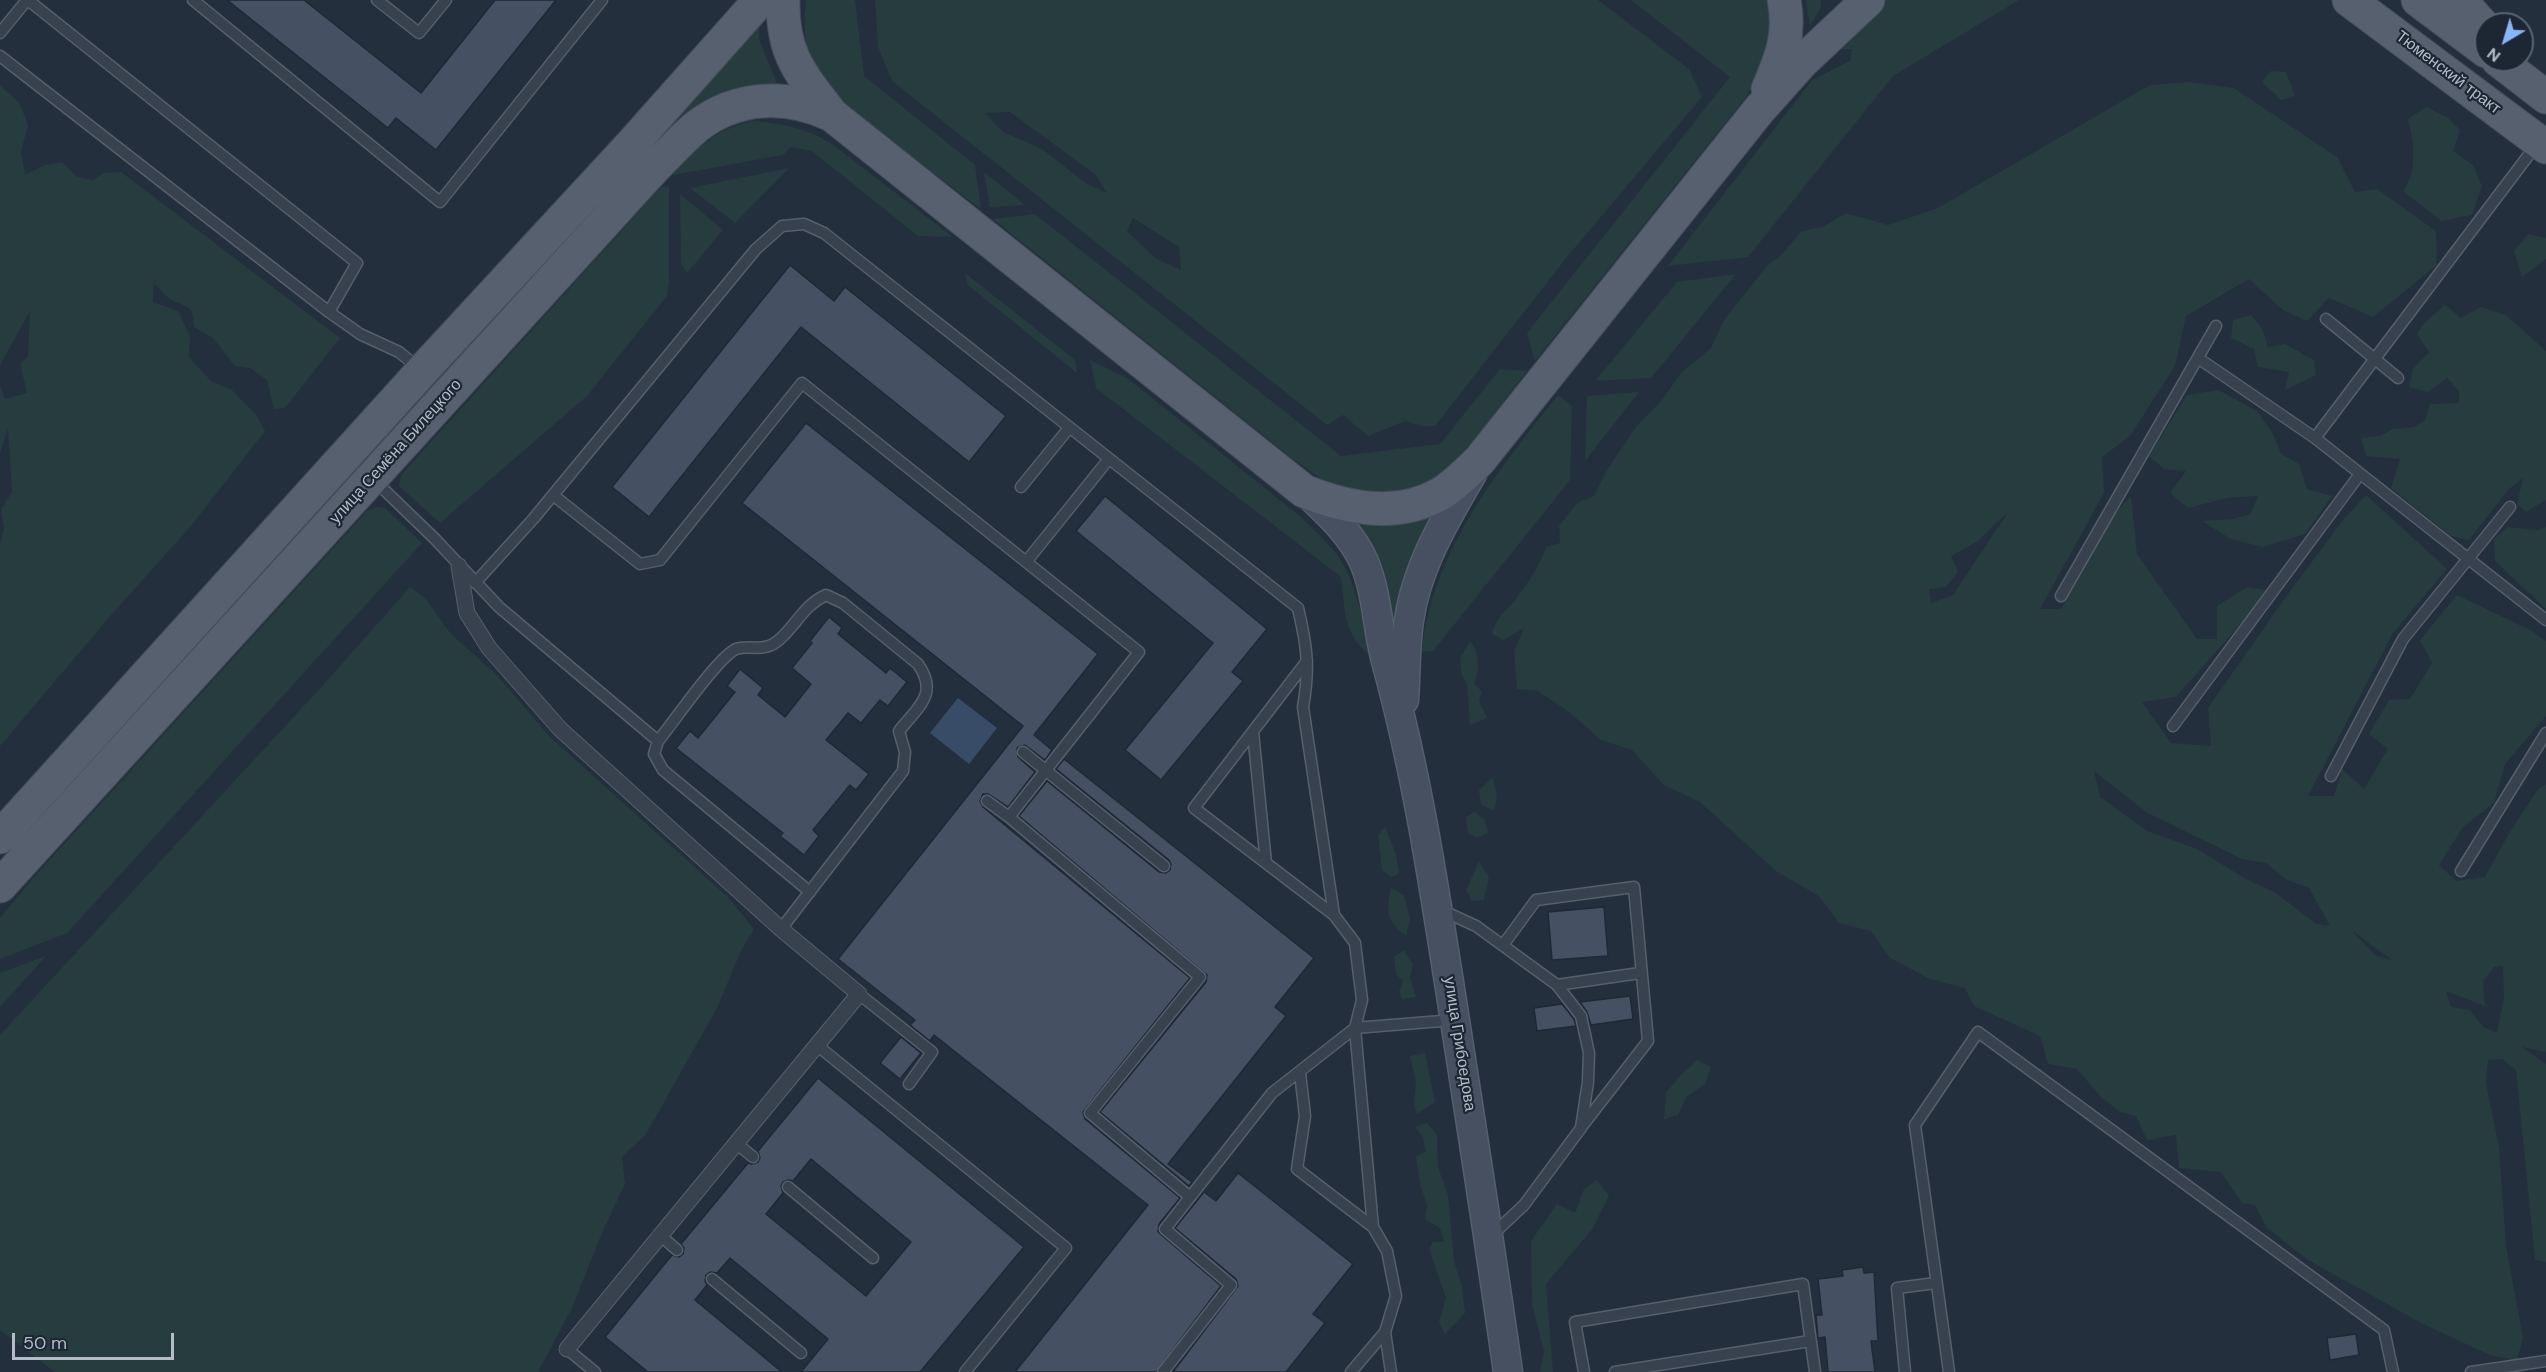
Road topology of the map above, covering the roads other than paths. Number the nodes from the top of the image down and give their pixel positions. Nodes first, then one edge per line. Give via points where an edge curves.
1 (27, 0) edge
2 (193, 0) edge
3 (377, 0) edge
4 (446, 0) edge
5 (602, 0) edge
6 (760, 0) edge
7 (783, 0) edge
8 (1784, 0) edge
9 (1836, 0) edge
10 (1868, 0) edge
11 (2349, 0) edge
12 (2418, 0) edge
13 (2460, 0) edge
14 (2474, 16) edge
15 (0, 33) edge
16 (2474, 42) edge
17 (0, 56) edge
18 (1802, 62) junction
19 (2514, 72) edge
20 (2528, 72) edge
21 (2546, 88) edge
22 (2546, 97) edge
23 (1759, 110) junction
24 (832, 115) junction
25 (2542, 144) edge
26 (329, 312) junction
27 (2326, 319) dead end
28 (2216, 326) dead end
29 (2198, 358) junction
30 (2375, 358) junction
31 (422, 371) junction
32 (2398, 378) dead end
33 (1069, 428) junction
34 (2315, 438) junction
35 (1108, 459) junction
36 (1479, 461) junction
37 (2360, 474) junction
38 (373, 479) junction
39 (1021, 487) dead end
40 (1304, 491) junction
41 (553, 495) junction
42 (2510, 507) dead end
43 (2469, 559) junction
44 (1026, 562) junction
45 (459, 566) junction
46 (475, 583) junction
47 (2061, 596) dead end
48 (2546, 620) edge
49 (1307, 661) junction
50 (1402, 717) junction
51 (2173, 726) dead end
52 (1253, 732) junction
53 (2546, 733) edge
54 (658, 741) junction
55 (1023, 752) dead end
56 (1046, 770) junction
57 (2331, 776) dead end
58 (987, 801) dead end
59 (1009, 817) junction
60 (0, 837) edge
61 (1266, 863) junction
62 (1164, 866) dead end
63 (2461, 871) dead end
64 (0, 886) edge
65 (810, 892) junction
66 (1437, 909) junction
67 (1334, 915) junction
68 (781, 929) junction
69 (1503, 945) junction
70 (1640, 973) junction
71 (1557, 984) junction
72 (859, 994) junction
73 (1455, 1020) junction
74 (1354, 1028) junction
75 (818, 1046) junction
76 (1300, 1073) junction
77 (909, 1084) dead end
78 (1581, 1128) junction
79 (737, 1144) junction
80 (753, 1157) dead end
81 (788, 1187) dead end
82 (1190, 1197) junction
83 (1373, 1227) junction
84 (661, 1236) junction
85 (1489, 1237) junction
86 (676, 1250) dead end
87 (873, 1258) dead end
88 (712, 1279) dead end
89 (1936, 1283) junction
90 (1385, 1332) junction
91 (1810, 1341) junction
92 (567, 1350) joint
93 (801, 1353) dead end
94 (2545, 1365) edge
95 (2496, 1370) edge
96 (595, 1372) edge
97 (965, 1372) edge
98 (1163, 1372) edge
99 (1352, 1372) edge
100 (1391, 1372) edge
101 (1508, 1372) edge
102 (1584, 1372) edge
103 (1615, 1372) edge
104 (1815, 1372) edge
105 (1905, 1372) edge
106 (1949, 1372) edge
107 (2393, 1372) edge
108 (2471, 1372) edge

1 - 15 lane
1 - 26 lane via 357,263
2 - 5 lane via 440,202
3 - 4 lane via 419,33
6 - 31 main road
7 - 24 main road via 790,54
8 - 23 main road via 1788,22 1782,56
9 - 18 main road via 1826,28
10 - 18 main road
11 - 25 main road, Тюменский тракт
12 - 16 main road
13 - 14 main road
17 - 26 lane
18 - 23 main road
19 - 22 main road
20 - 21 main road
23 - 36 main road
24 - 38 main road, улица Семёна Билецкого via 811,105 770,100 722,111 696,127 656,166
24 - 40 main road
25 - 30 lane
26 - 31 lane via 360,334 399,352
27 - 30 lane
28 - 29 lane
29 - 34 lane
29 - 47 lane
30 - 32 lane
30 - 34 lane
31 - 60 main road
33 - 35 lane
33 - 39 lane
33 - 41 lane via 824,233 804,224 782,226 756,249
34 - 37 lane
35 - 44 lane
35 - 49 lane via 1298,608
36 - 40 main road via 1441,493 1394,508 1334,503
36 - 50 main road via 1446,520 1416,588 1408,622
37 - 43 lane
37 - 51 lane
38 - 45 lane
38 - 64 main road, улица Семёна Билецкого
40 - 50 main road via 1336,521 1364,563
41 - 44 lane via 640,564 660,560 802,383
41 - 46 lane
42 - 43 lane
43 - 48 lane
43 - 57 lane via 2403,639
44 - 56 lane via 1139,652
45 - 46 lane
45 - 68 street via 467,613 489,648 553,721
46 - 54 lane
49 - 52 lane
49 - 67 lane via 1303,707
50 - 66 main road, улица Грибоедова
52 - 61 lane
52 - 61 lane via 1194,808
53 - 63 lane
54 - 65 lane via 654,754 663,770
54 - 65 lane via 721,661 737,649 760,649 779,640 813,600 826,595 843,603 918,664 927,677 927,696 899,731 903,771
55 - 56 lane
56 - 59 lane
56 - 62 lane
58 - 59 lane
59 - 82 lane via 1200,977 1090,1113
61 - 67 lane
65 - 68 lane
66 - 69 lane via 1476,926
66 - 73 main road, улица Грибоедова
67 - 74 lane via 1355,943 1362,1000
68 - 72 street
69 - 70 lane via 1536,900 1634,887
69 - 71 lane
70 - 71 lane
70 - 78 lane via 1648,1041
71 - 78 lane via 1581,1016 1589,1053
72 - 75 street
72 - 77 lane via 932,1052
73 - 74 lane
73 - 85 main road, улица Грибоедова
74 - 76 lane
74 - 83 lane
75 - 79 street
75 - 97 lane via 1066,1248
76 - 82 lane via 1272,1093
76 - 83 lane via 1305,1116 1297,1169
78 - 85 lane via 1524,1205
79 - 80 lane
79 - 84 street
81 - 87 lane
82 - 98 lane via 1165,1229 1231,1285
83 - 90 lane via 1387,1251 1396,1296
84 - 86 lane
84 - 92 street
85 - 101 main road, улица Грибоедова
88 - 93 lane
89 - 105 lane via 1897,1288
89 - 106 lane
89 - 107 lane via 1915,1125 1978,1032 2384,1330
90 - 99 lane
90 - 100 lane
91 - 102 lane via 1803,1284 1575,1323
91 - 103 lane
91 - 104 lane
92 - 96 lane
94 - 95 lane
95 - 108 lane

